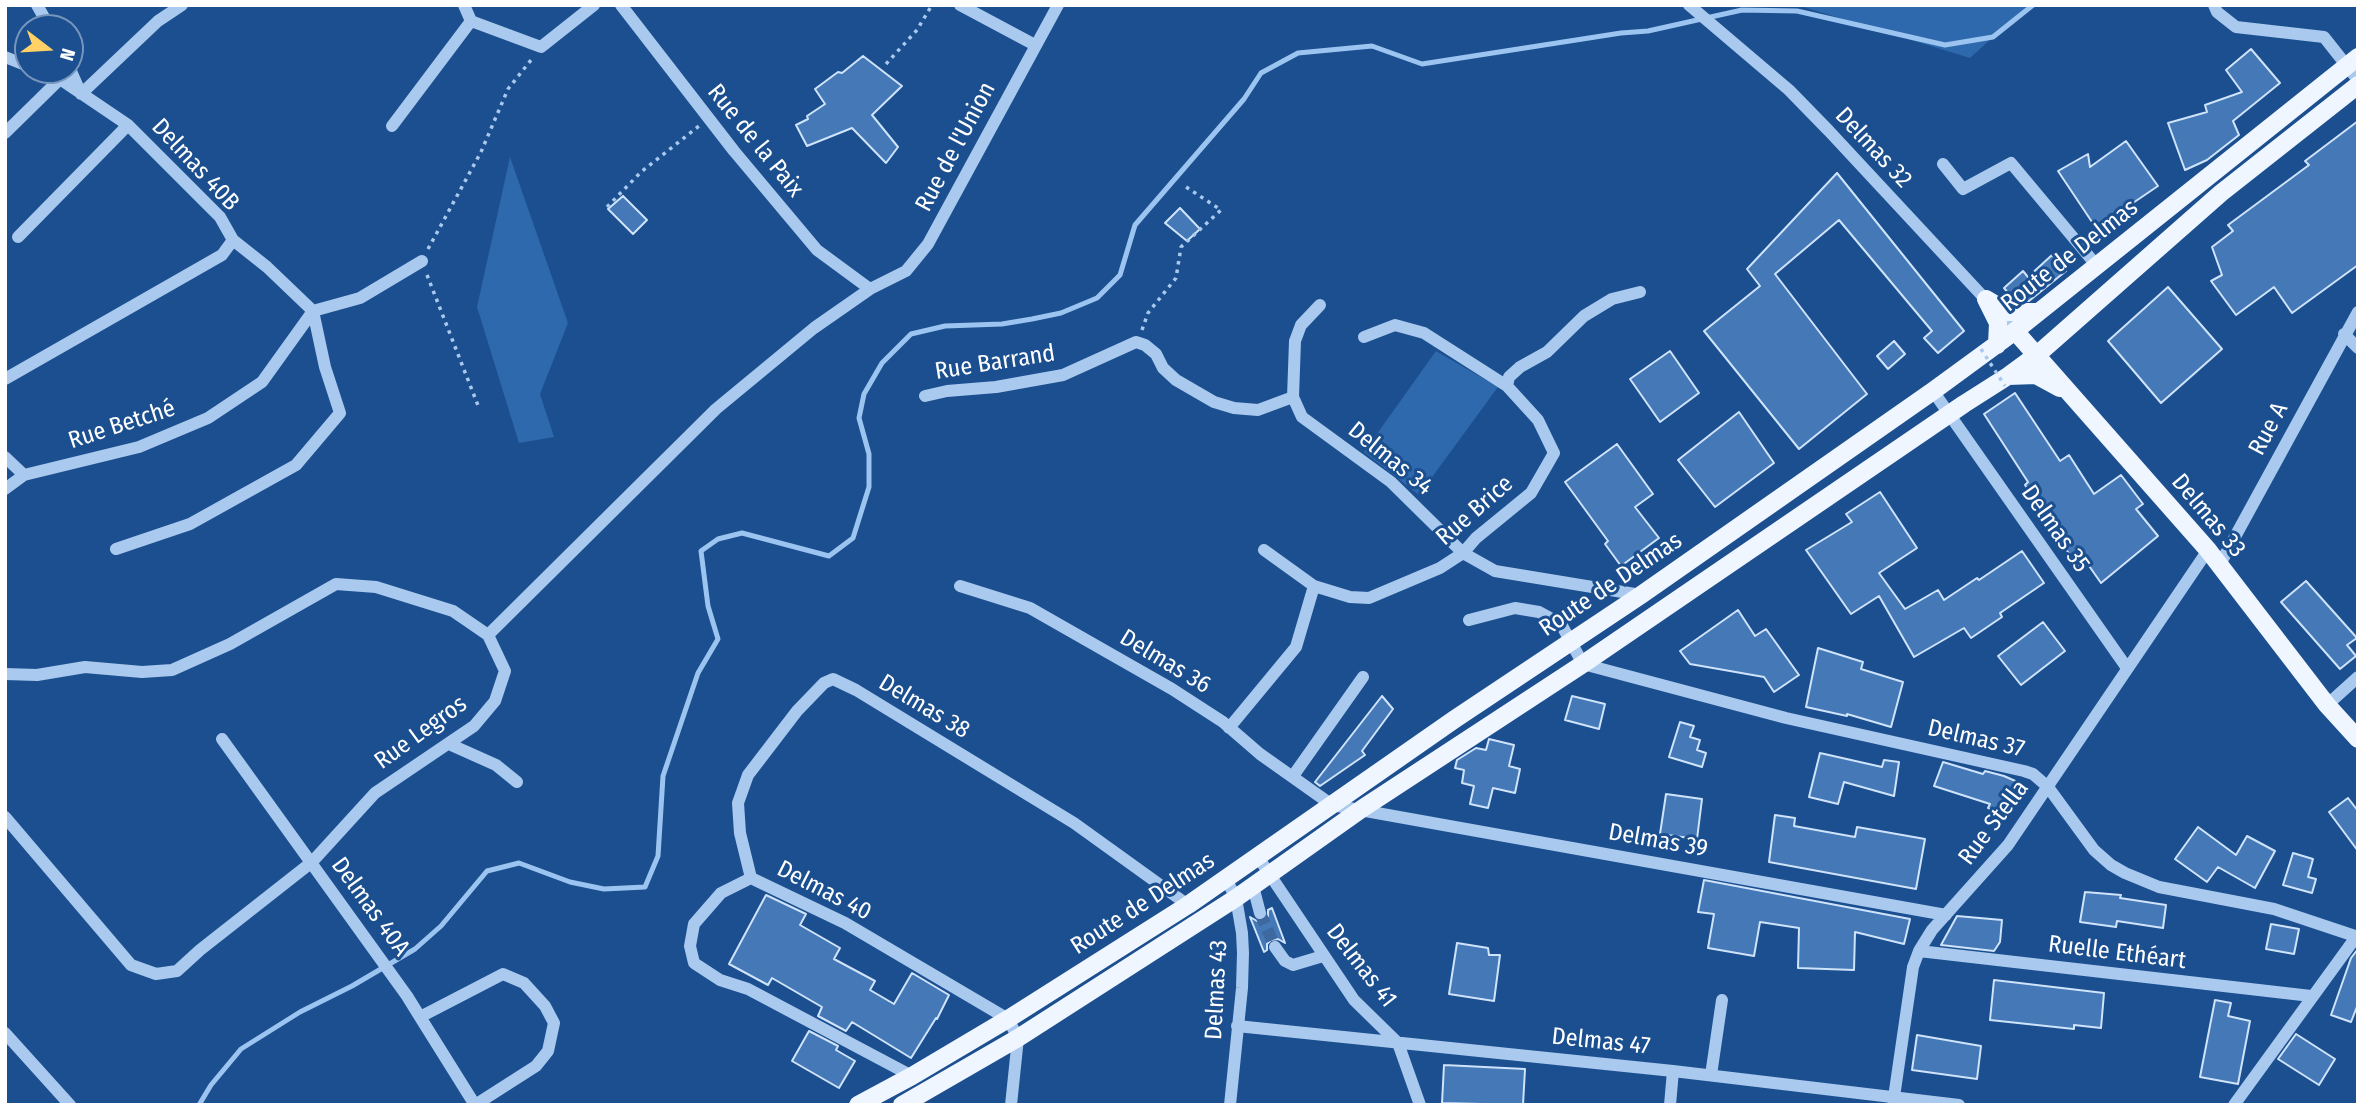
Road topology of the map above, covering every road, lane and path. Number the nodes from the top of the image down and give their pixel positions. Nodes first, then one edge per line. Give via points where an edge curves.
1 (182, 5) edge
2 (464, 5) edge
3 (594, 5) edge
4 (621, 5) edge
5 (932, 5) edge
6 (960, 5) edge
7 (1058, 5) edge
8 (1689, 5) edge
9 (2214, 5) edge
10 (471, 21) junction
11 (1035, 46) junction
12 (541, 47) junction
13 (886, 64) dead end
14 (2355, 72) edge
15 (55, 84) edge
16 (67, 84) edge
17 (76, 84) edge
18 (80, 94) junction
19 (709, 118) junction
20 (128, 125) junction
21 (392, 126) dead end
22 (5, 133) edge
23 (1943, 164) dead end
24 (1186, 187) dead end
25 (607, 207) dead end
26 (18, 237) dead end
27 (233, 240) junction
28 (422, 261) junction
29 (2096, 266) junction
30 (870, 289) junction
31 (1640, 292) dead end
32 (1986, 299) junction
33 (1320, 305) dead end
34 (313, 311) junction
35 (2039, 312) junction
36 (2358, 312) edge
37 (2015, 331) junction
38 (2344, 334) junction
39 (1364, 337) dead end
40 (1145, 345) junction
41 (1989, 347) junction
42 (2358, 348) edge
43 (2038, 354) junction
44 (5, 379) edge
45 (2006, 381) junction
46 (1507, 386) junction
47 (1933, 391) junction
48 (2066, 391) junction
49 (925, 396) dead end
50 (1293, 397) junction
51 (479, 408) dead end
52 (1949, 414) junction
53 (5, 457) edge
54 (24, 475) junction
55 (5, 489) edge
56 (116, 550) dead end
57 (1264, 550) dead end
58 (2208, 550) junction
59 (1463, 553) junction
60 (2219, 566) junction
61 (960, 586) dead end
62 (1314, 586) junction
63 (1641, 595) junction
64 (1469, 620) dead end
65 (488, 635) junction
66 (1571, 641) junction
67 (1583, 664) junction
68 (2127, 668) junction
69 (5, 674) edge
70 (1363, 677) dead end
71 (2358, 677) edge
72 (2327, 705) junction
73 (1229, 728) junction
74 (222, 739) dead end
75 (2358, 739) edge
76 (449, 744) junction
77 (1293, 776) junction
78 (517, 782) dead end
79 (2048, 787) junction
80 (1332, 804) junction
81 (1363, 808) junction
82 (5, 817) edge
83 (1258, 857) junction
84 (312, 862) junction
85 (1269, 874) junction
86 (751, 878) junction
87 (1226, 879) junction
88 (1252, 886) junction
89 (1236, 898) junction
90 (1188, 905) junction
91 (1260, 913) tunnel mouth
92 (1946, 915) junction
93 (2357, 937) edge
94 (1275, 947) tunnel mouth
95 (1919, 951) junction
96 (1323, 956) junction
97 (2311, 996) junction
98 (1722, 1000) dead end
99 (420, 1017) junction
100 (1009, 1019) junction
101 (1237, 1026) junction
102 (5, 1033) edge
103 (1018, 1038) junction
104 (1398, 1043) junction
105 (1672, 1071) junction
106 (912, 1076) junction
107 (1712, 1076) junction
108 (1894, 1101) edge
109 (70, 1105) edge
110 (475, 1105) edge
111 (858, 1105) edge
112 (902, 1105) edge
113 (1011, 1105) edge
114 (1230, 1105) edge
115 (1420, 1105) edge
116 (1670, 1105) edge
117 (1959, 1105) edge
118 (2234, 1105) edge

1 - 18 street via 158,21
2 - 10 street
3 - 12 street
4 - 19 street, Rue de la Paix
5 - 13 path via 917,30
6 - 11 street
7 - 11 street, Rue de l'Union
8 - 32 street, Delmas 32 via 1788,90
9 - 14 street via 2236,26 2325,37
10 - 12 street
10 - 21 street
11 - 30 street, Rue de l'Union via 928,244 906,271
12 - 28 path via 508,89 481,152
14 - 29 main road, Route de Delmas
14 - 43 main road, Route de Delmas
15 - 22 street
16 - 18 street, Delmas 40B
17 - 18 street
18 - 20 street, Delmas 40B
19 - 25 path via 641,172
19 - 30 street, Rue de la Paix via 817,250
20 - 26 street
20 - 27 street, Delmas 40B via 220,217
23 - 29 street via 1963,188 2011,163
24 - 40 path via 1221,210 1181,247 1176,278 1148,313 1142,329
27 - 34 street
27 - 44 street, Delmas 40B via 222,256
28 - 34 street via 360,298
28 - 51 path
29 - 35 main road, Route de Delmas
30 - 65 street, Rue de l'Union via 814,328 716,409
31 - 46 street via 1612,299 1584,316 1546,352 1509,377
32 - 35 main road via 2008,312
32 - 37 street, Delmas 32
32 - 41 main road via 1997,323
33 - 50 street via 1301,325 1295,341
34 - 54 street, Rue Betché via 262,382 208,418 139,447
34 - 56 street via 340,413 296,465 190,524
35 - 37 main road, Route de Delmas
36 - 38 street, Rue A
37 - 41 main road, Route de Delmas
37 - 43 main road, Delmas 33
38 - 42 street
38 - 60 street, Rue A
39 - 46 street, Rue Brice via 1395,325 1424,333
40 - 49 street, Rue Barrand via 1136,342 1063,375
40 - 50 street via 1176,380 1214,402 1258,410
41 - 45 path, bridge
41 - 47 main road, Route de Delmas
43 - 45 main road, Route de Delmas
43 - 48 main road, Delmas 33
45 - 48 main road via 2036,375
45 - 52 main road, Route de Delmas
46 - 59 street, Rue Brice via 1538,420 1554,453 1531,493
47 - 52 street, Delmas 35
47 - 63 main road, Route de Delmas
48 - 58 main road, Delmas 33
50 - 59 street, Delmas 34 via 1302,417 1391,482
52 - 67 main road, Route de Delmas
52 - 68 street, Delmas 35
53 - 54 street
54 - 55 street
57 - 62 street, Rue Brice
58 - 60 main road, Delmas 33
58 - 68 street, Rue Stella
59 - 62 street, Rue Brice via 1440,568 1369,598
59 - 63 street, Delmas 34 via 1495,571
60 - 72 main road, Delmas 33
61 - 73 street, Delmas 36 via 1030,608 1172,689
62 - 73 street via 1296,647
63 - 66 main road, Route de Delmas
64 - 66 street via 1515,608 1539,612 1561,624
65 - 69 street via 453,611 376,587 336,584 230,644 172,670 85,667 37,675
65 - 76 street, Rue Legros via 505,671 495,701 474,726
66 - 67 street
66 - 80 main road, Route de Delmas
67 - 79 street, Delmas 37 via 1786,718 2024,771
67 - 81 main road, Route de Delmas
68 - 79 street, Rue Stella
70 - 77 street
71 - 72 street
72 - 75 main road, Delmas 33
73 - 77 street, Delmas 36
74 - 84 street, Delmas 40A
76 - 78 street via 496,765
76 - 84 street, Rue Legros via 375,793
77 - 80 street, Delmas 36
79 - 92 street, Rue Stella via 1996,860
79 - 93 street, Delmas 37 via 2094,850 2125,873 2159,887 2274,909
80 - 81 street, Delmas 39
80 - 83 main road, Route de Delmas
81 - 85 main road, Route de Delmas
81 - 92 street, Delmas 39
82 - 84 street, Rue Legros via 131,965 156,974 177,971
83 - 85 street, Delmas 41
83 - 87 main road, Route de Delmas
84 - 99 street, Delmas 40A
85 - 88 main road, Route de Delmas
85 - 96 street, Delmas 41
86 - 90 street, Delmas 38 via 738,803 748,775 797,711 833,679 1074,823
86 - 100 street, Delmas 40 via 845,923
86 - 106 street, Delmas 40 via 721,893 694,924 690,946 694,963
87 - 89 street, Delmas 43
87 - 90 main road, Route de Delmas
88 - 89 main road, Route de Delmas
88 - 91 street
89 - 101 street, Delmas 43 via 1243,953
89 - 103 main road, Route de Delmas
90 - 100 main road, Route de Delmas
92 - 95 street, Rue Stella
93 - 97 street
94 - 96 street via 1293,965
95 - 97 street, Ruelle Ethéart
95 - 108 street, Rue Stella
96 - 104 street, Delmas 41 via 1354,1000
97 - 118 street
98 - 107 street
99 - 110 street, Delmas 40A
99 - 110 street via 503,974 523,982 545,1006 554,1023 548,1051 536,1066
100 - 103 street
100 - 106 main road, Route de Delmas
101 - 104 street, Delmas 47
101 - 114 street, Delmas 43
102 - 109 street
103 - 112 main road, Route de Delmas
103 - 113 street
104 - 105 street, Delmas 47
104 - 115 street, Delmas 41
105 - 107 street, Delmas 47
105 - 116 street
106 - 111 main road, Route de Delmas
107 - 108 street, Delmas 47
108 - 117 street, Delmas 47

